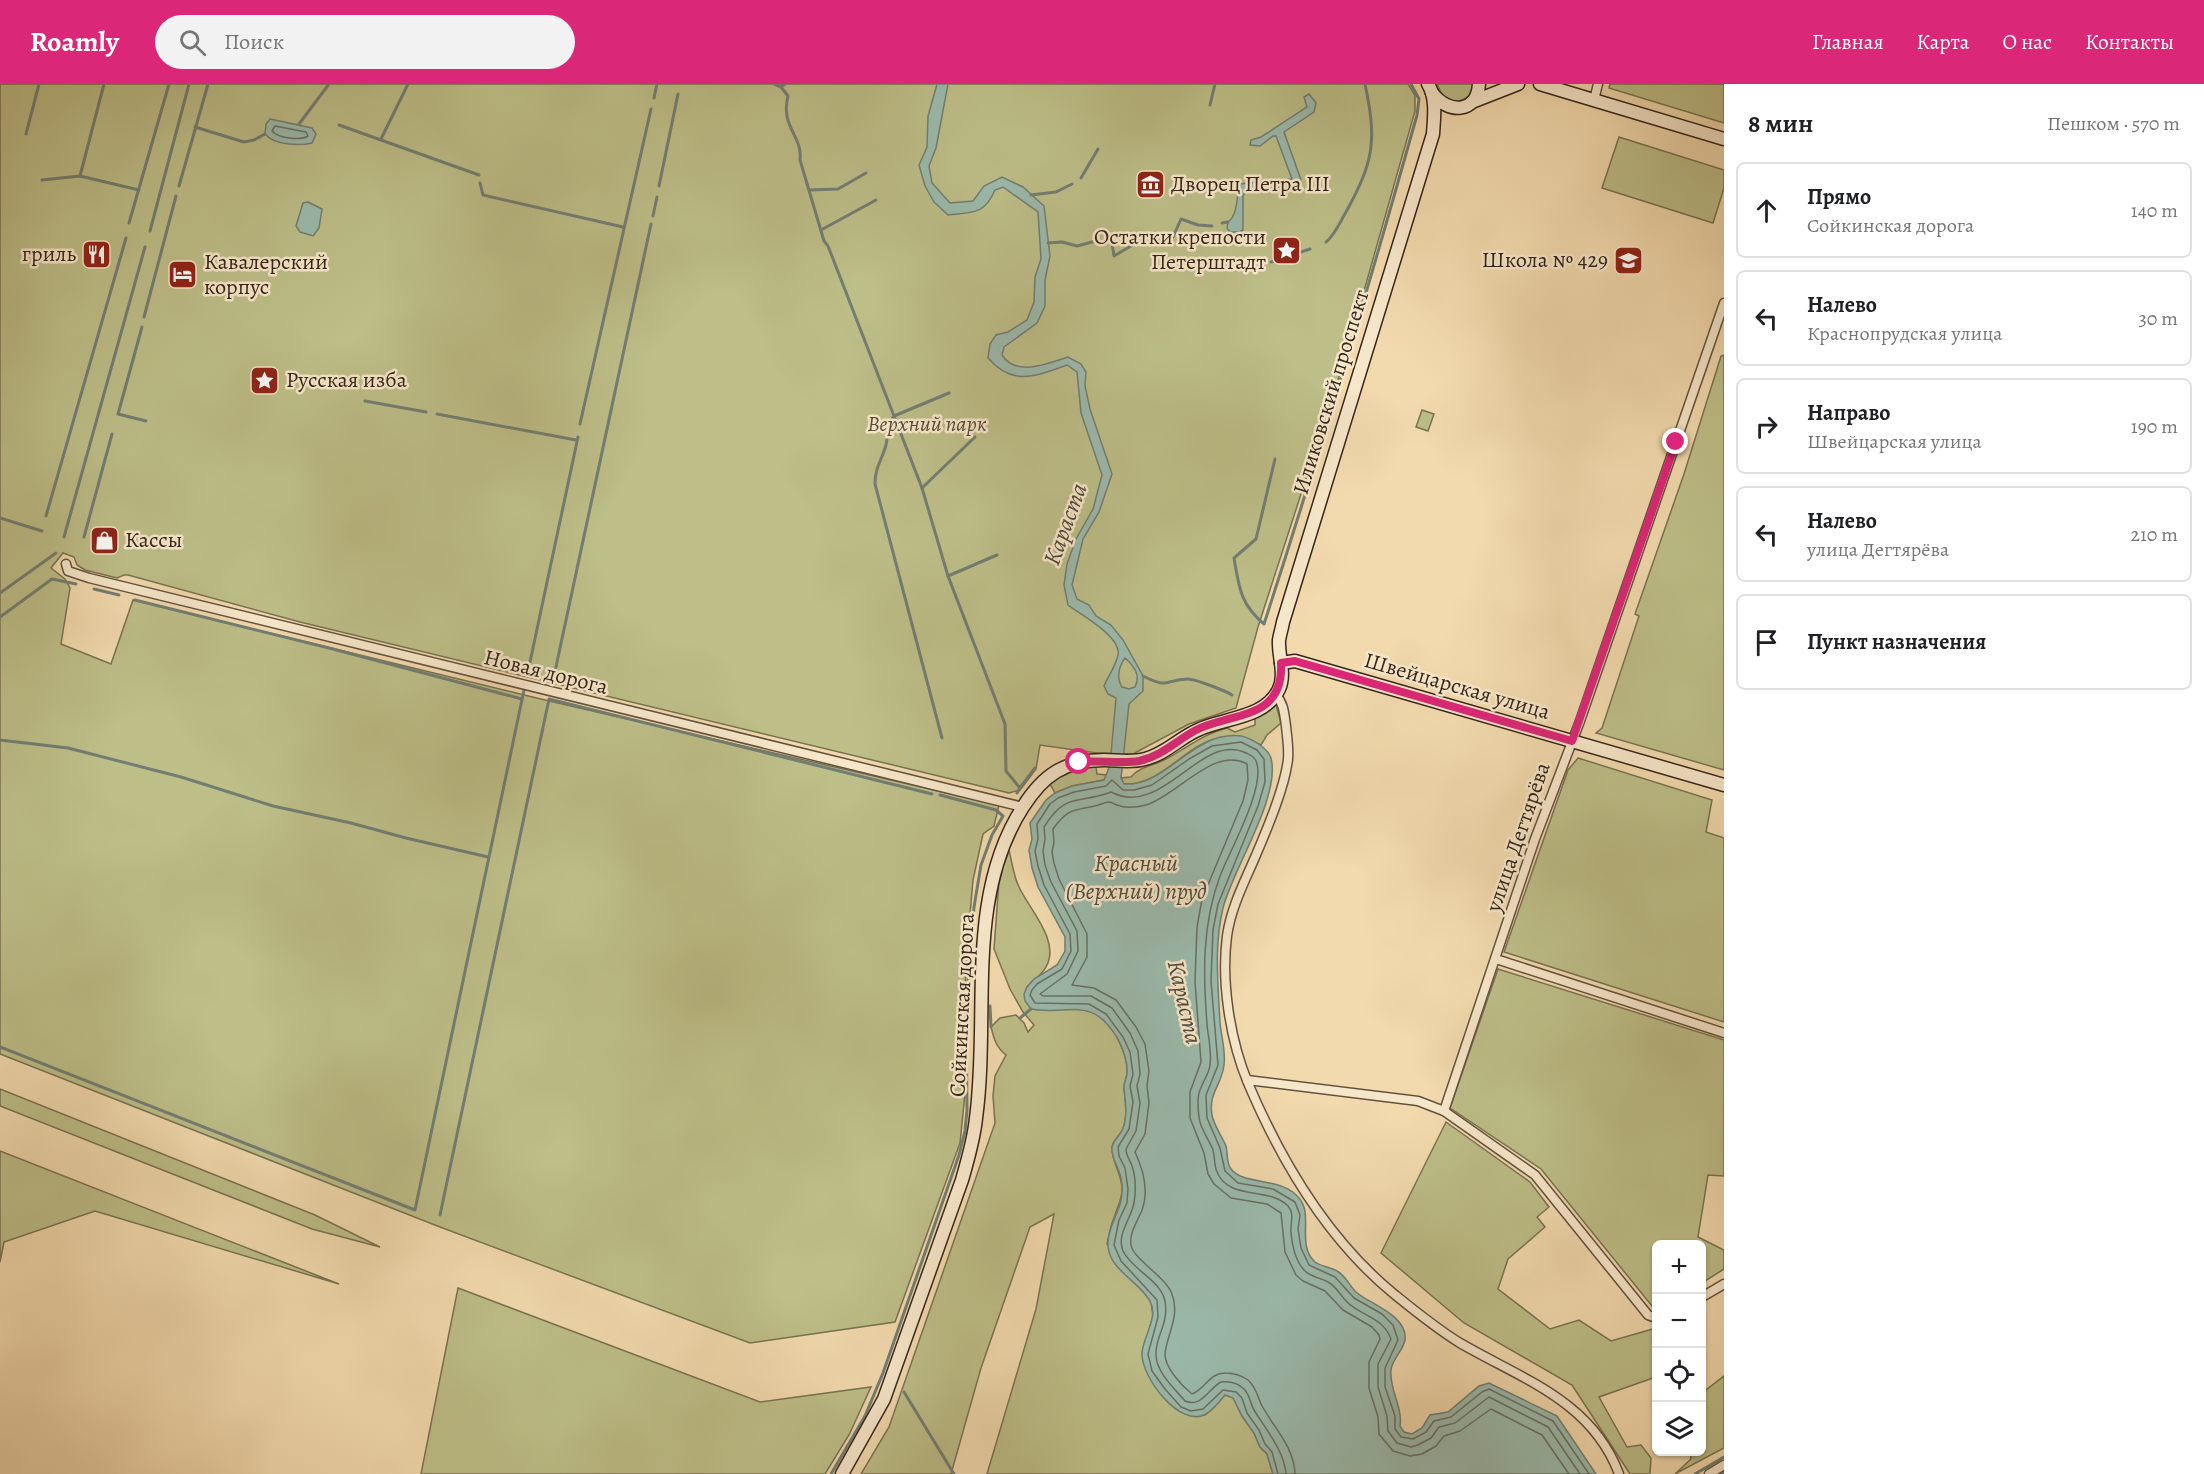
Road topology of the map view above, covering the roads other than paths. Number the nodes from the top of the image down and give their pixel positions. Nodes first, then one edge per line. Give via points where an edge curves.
1 (1479, 84) edge
2 (1518, 84) edge
3 (1540, 84) edge
4 (1598, 84) edge
5 (1431, 88) edge
6 (1594, 100) junction
7 (1470, 103) junction
8 (1433, 134) junction
9 (1724, 139) edge
10 (1724, 303) edge
11 (66, 564) dead end
12 (1281, 663) junction
13 (1276, 695) junction
14 (1572, 741) junction
15 (1724, 785) edge
16 (1023, 807) junction
17 (1496, 959) junction
18 (1724, 1033) edge
19 (1247, 1080) junction
20 (1444, 1111) junction
21 (1724, 1284) edge
22 (1706, 1295) edge
23 (1652, 1316) edge
24 (1724, 1465) edge
25 (842, 1474) edge
26 (1619, 1474) edge
27 (1709, 1474) edge

1 - 7 main road
2 - 7 main road
3 - 6 main road
4 - 6 street
5 - 7 main road via 1440,104 1450,108
5 - 8 main road, Иликовский проспект
6 - 9 main road
7 - 8 main road, Иликовский проспект via 1444,117
8 - 12 main road, Иликовский проспект via 1283,622 1279,639
10 - 14 street, улица Дегтярёва
11 - 16 street, Новая дорога via 68,571 89,578
12 - 13 main road, Иликовский проспект via 1281,684
12 - 14 main road, Швейцарская улица via 1295,661
13 - 16 main road, Сойкинская дорога via 1255,711 1199,729 1150,758 1079,762 1056,771
13 - 19 street via 1283,703 1288,761 1227,936 1227,1000
14 - 15 main road, Швейцарская улица
14 - 17 street, улица Дегтярёва
16 - 25 main road, Сойкинская дорога via 1001,848 990,890 982,974 977,1117 970,1153 884,1398
17 - 18 street
17 - 20 street, улица Дегтярёва
19 - 20 street via 1418,1101
19 - 26 street via 1292,1169 1330,1228 1356,1259 1434,1326 1575,1409 1598,1435
20 - 23 street via 1535,1175
21 - 22 street
24 - 27 street

